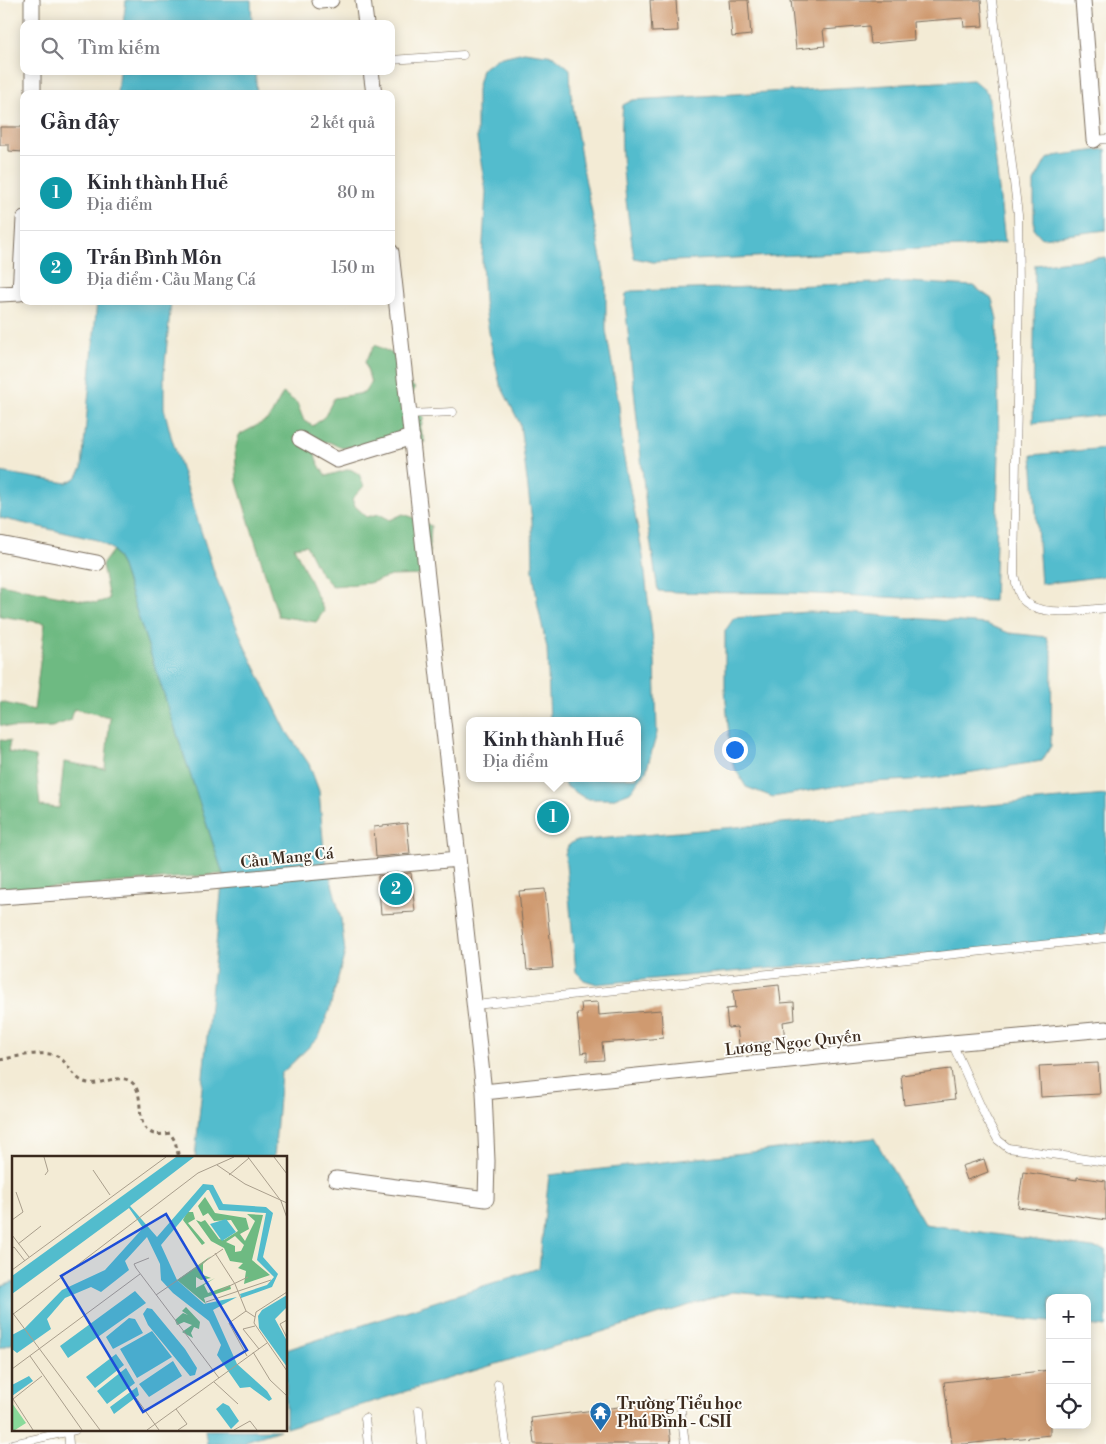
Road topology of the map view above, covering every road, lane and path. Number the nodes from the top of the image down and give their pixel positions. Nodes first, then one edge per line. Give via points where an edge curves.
1 (32, 0) edge
2 (363, 0) edge
3 (992, 0) edge
4 (1083, 0) edge
5 (32, 20) edge
6 (366, 20) edge
7 (463, 55) dead end
8 (395, 60) edge
9 (33, 75) edge
10 (372, 75) edge
11 (33, 90) edge
12 (373, 90) edge
13 (1100, 140) edge
14 (395, 288) edge
15 (20, 293) edge
16 (0, 294) edge
17 (453, 412) dead end
18 (409, 414) junction
19 (412, 437) junction
20 (300, 439) dead end
21 (0, 544) edge
22 (98, 563) dead end
23 (1106, 608) edge
24 (458, 859) junction
25 (0, 897) edge
26 (1106, 938) edge
27 (475, 1005) junction
28 (1106, 1029) edge
29 (952, 1042) junction
30 (0, 1060) edge
31 (484, 1092) junction
32 (179, 1156) edge
33 (1106, 1162) edge
34 (336, 1179) dead end
35 (498, 1384) dead end
36 (419, 1410) dead end
37 (681, 1411) dead end
38 (365, 1418) dead end
39 (68, 1432) edge
40 (15, 1444) edge
41 (368, 1444) edge
42 (422, 1444) edge
43 (506, 1444) edge
44 (685, 1444) edge

1 - 5 street
2 - 6 street
3 - 23 lane via 1018,215 1014,574 1022,599 1032,606 1062,612
4 - 13 street
7 - 8 lane
9 - 11 street
10 - 12 street
14 - 18 street
15 - 16 street
17 - 18 lane
18 - 19 street
19 - 20 street via 337,460
19 - 24 street
21 - 22 street
24 - 25 street, Cầu Mang Cá
24 - 27 street
26 - 27 lane
27 - 31 street
28 - 29 street, Lương Ngọc Quyến
29 - 31 street, Lương Ngọc Quyến
29 - 33 lane via 986,1118 998,1140 1008,1148
30 - 32 path via 33,1054 56,1056 70,1072 89,1083 129,1080 136,1087 142,1121 155,1134 170,1134
31 - 34 street via 486,1199
35 - 43 lane
36 - 42 lane
37 - 44 lane
38 - 41 lane
39 - 40 lane

